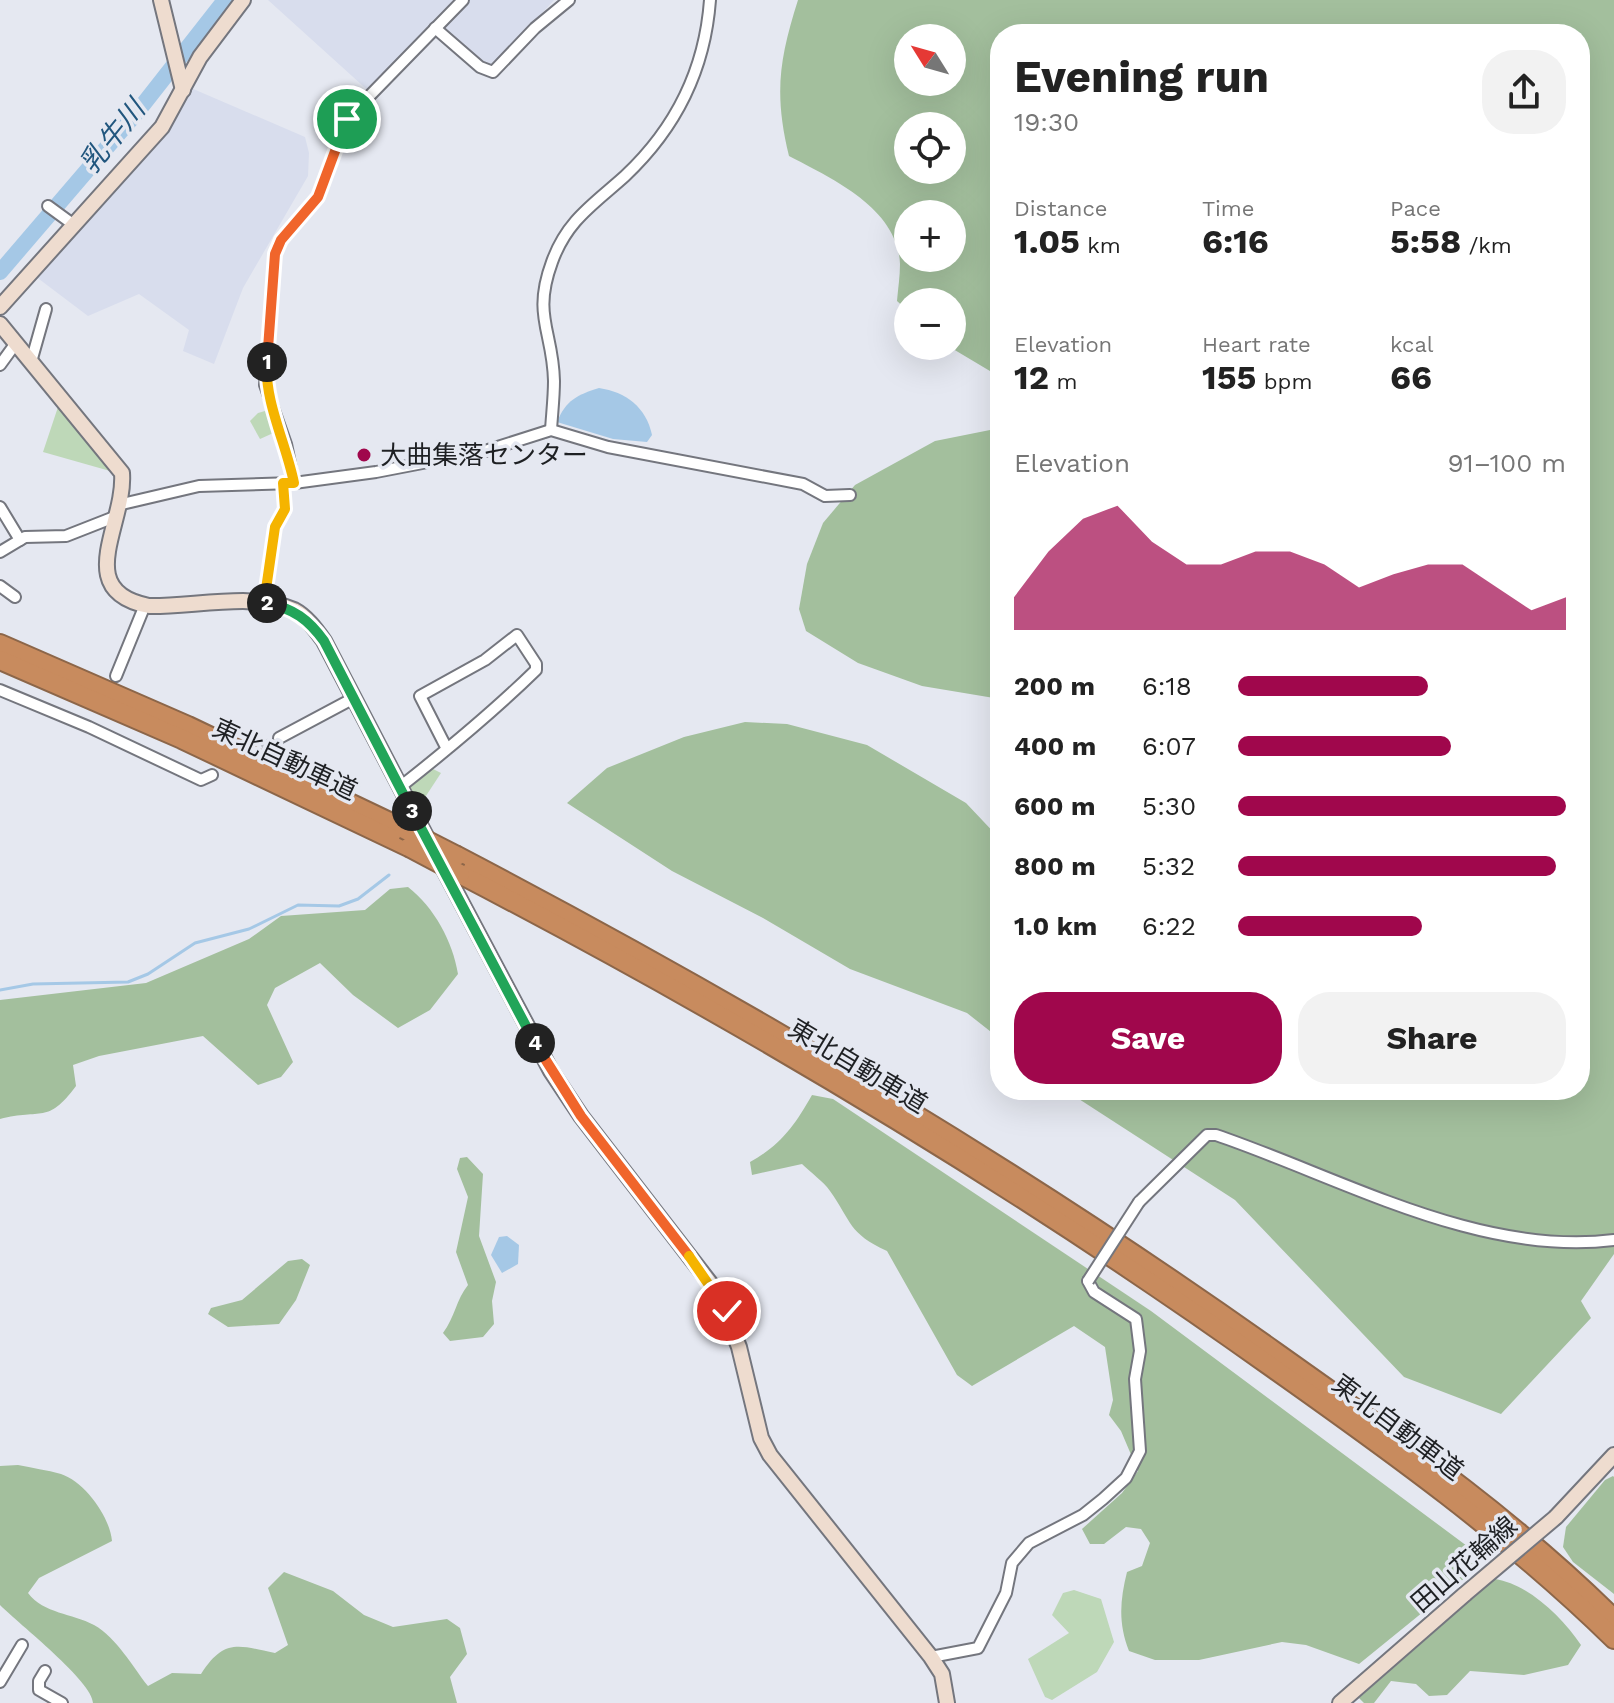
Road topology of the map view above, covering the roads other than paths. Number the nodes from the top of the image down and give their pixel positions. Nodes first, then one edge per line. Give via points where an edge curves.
1 (161, 0) edge
2 (243, 0) edge
3 (463, 0) edge
4 (569, 0) edge
5 (710, 0) edge
6 (435, 28) junction
7 (183, 90) junction
8 (48, 206) dead end
9 (69, 222) junction
10 (0, 307) edge
11 (46, 309) dead end
12 (0, 324) edge
13 (16, 343) junction
14 (31, 362) junction
15 (0, 365) edge
16 (551, 430) junction
17 (288, 483) junction
18 (850, 495) dead end
19 (0, 507) edge
20 (119, 510) junction
21 (20, 540) junction
22 (0, 552) edge
23 (0, 586) edge
24 (15, 597) dead end
25 (264, 603) junction
26 (145, 605) junction
27 (0, 644) edge
28 (0, 660) edge
29 (116, 676) dead end
30 (0, 690) edge
31 (354, 698) junction
32 (279, 738) tunnel mouth
33 (447, 749) junction
34 (212, 775) dead end
35 (400, 787) junction
36 (407, 838) junction
37 (459, 865) junction
38 (1614, 1240) edge
39 (1614, 1455) edge
40 (1614, 1619) edge
41 (1614, 1639) edge
42 (22, 1645) dead end
43 (931, 1657) junction
44 (45, 1671) dead end
45 (0, 1682) edge
46 (62, 1703) edge
47 (947, 1703) edge
48 (1340, 1703) edge

1 - 7 street
2 - 7 street via 200,57
3 - 6 street
4 - 6 street via 493,72
5 - 16 street via 707,38 678,113 646,155 567,228 552,261 540,312 554,381
6 - 17 street via 347,119 318,197 275,254 265,385 286,444
7 - 9 street via 162,127
8 - 9 street
9 - 10 street
11 - 14 street
12 - 13 street
13 - 14 street
13 - 15 street
14 - 20 street via 117,463 122,473
16 - 17 street via 485,451
16 - 18 street via 608,447 803,484 825,496
17 - 20 street via 199,486
17 - 25 street via 285,509 275,527
19 - 21 street
20 - 21 street via 66,536
20 - 26 street via 104,565 107,578 132,603
21 - 22 street
23 - 24 street
25 - 26 street
25 - 31 street via 293,610 309,621
26 - 29 street
27 - 36 highway, 東北自動車道 via 188,726
28 - 36 highway, 東北自動車道
30 - 34 street via 92,723 201,780
31 - 32 street
31 - 35 street
33 - 33 street via 536,670 517,635 485,660 420,696
33 - 35 street
35 - 43 street via 551,1071 717,1292 732,1325 770,1455
36 - 37 highway, 東北自動車道, bridge
37 - 40 highway, 東北自動車道 via 663,965 1070,1211 1393,1437 1539,1551
37 - 41 highway, 東北自動車道 via 789,1054 1062,1223 1384,1448 1483,1523
38 - 43 street, bridge via 1542,1242 1478,1232 1207,1135 1139,1202 1088,1281 1094,1292 1136,1319 1140,1451 1126,1478 1083,1515 1029,1543 1012,1563 1006,1593 978,1648
39 - 48 street, 田山花輪線, bridge via 1556,1517
42 - 45 street
43 - 47 street via 942,1674
44 - 46 street via 39,1690

